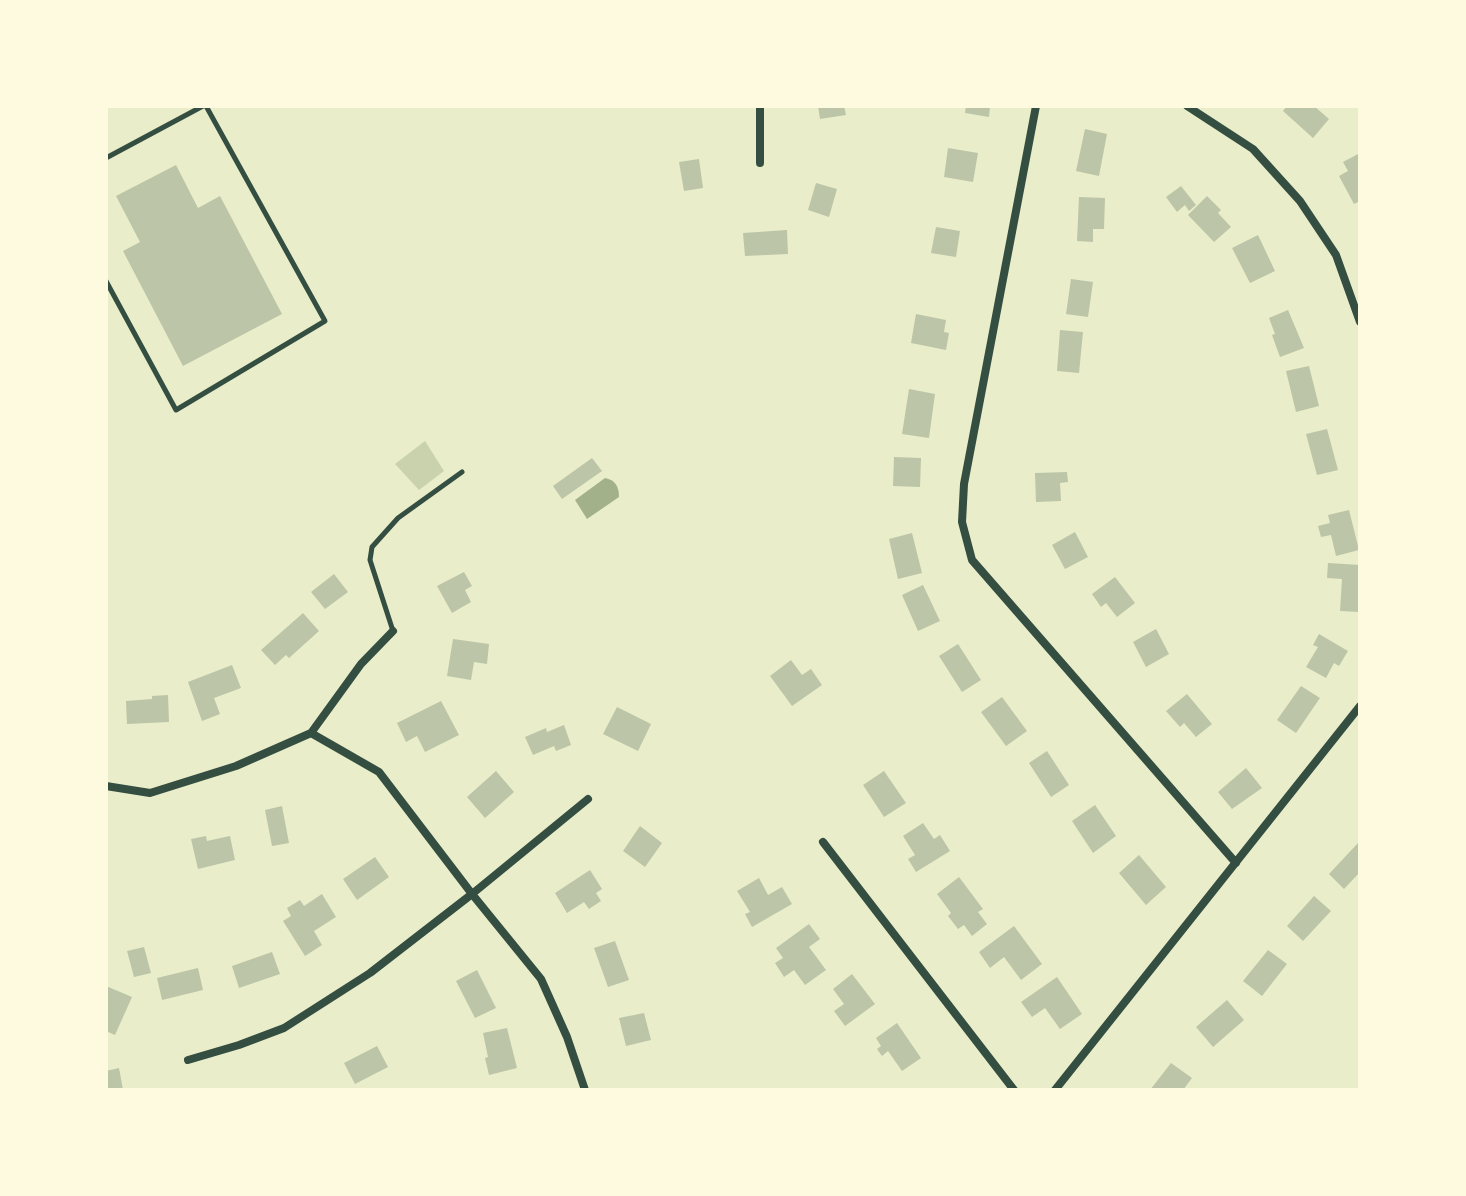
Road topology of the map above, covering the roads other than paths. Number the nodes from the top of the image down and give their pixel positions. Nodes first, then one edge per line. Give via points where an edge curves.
1 (204, 106) edge
2 (760, 106) edge
3 (1036, 106) edge
4 (1187, 106) edge
5 (106, 158) edge
6 (760, 163) dead end
7 (106, 281) edge
8 (1360, 322) edge
9 (462, 472) dead end
10 (393, 631) joint
11 (1360, 706) edge
12 (311, 733) junction
13 (106, 786) edge
14 (588, 799) dead end
15 (823, 842) dead end
16 (1236, 863) junction
17 (472, 894) junction
18 (188, 1060) dead end
19 (585, 1090) edge
20 (1014, 1090) edge
21 (1055, 1090) edge

1 - 5 lane
1 - 7 lane via 325,321 176,410
2 - 6 street
3 - 16 street via 964,484 962,522 972,560
4 - 8 street via 1253,149 1300,201 1336,255
9 - 10 lane via 398,518 372,547 370,560
10 - 12 street via 361,664
11 - 16 street
12 - 13 street via 236,766 150,793
12 - 17 street via 379,772
14 - 17 street
15 - 20 street
16 - 21 street
17 - 18 street via 370,973 284,1028
17 - 19 street via 541,979

